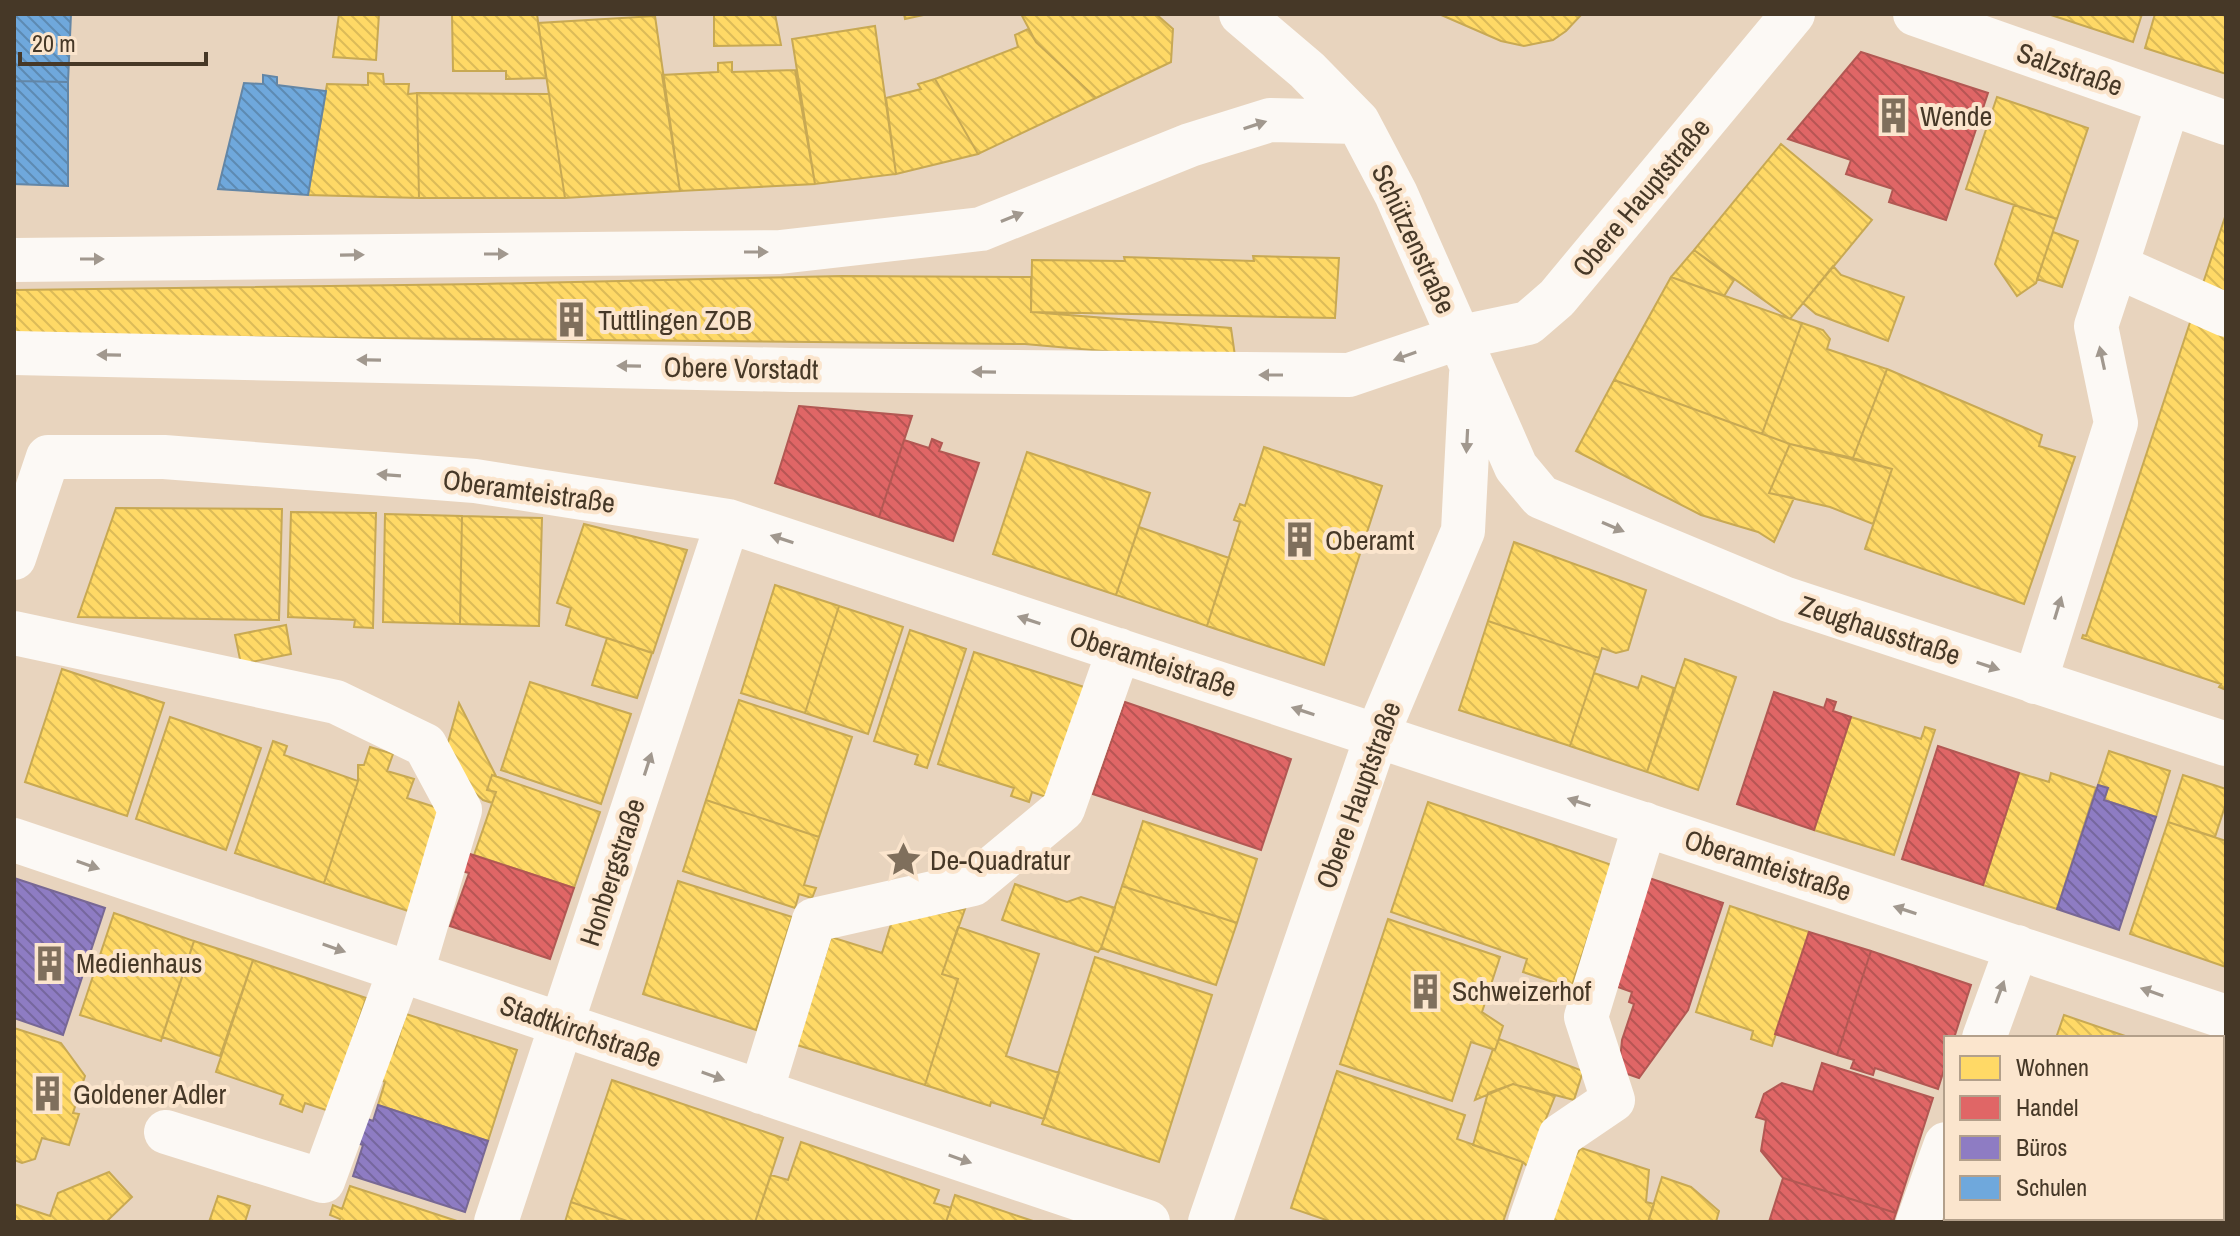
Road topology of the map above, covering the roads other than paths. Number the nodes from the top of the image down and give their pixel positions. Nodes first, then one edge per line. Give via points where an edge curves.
1 (1241, 14) edge
2 (1793, 14) edge
3 (1915, 14) edge
4 (2168, 104) junction
5 (1358, 122) junction
6 (2226, 123) edge
7 (14, 260) edge
8 (2116, 266) junction
9 (2226, 315) edge
10 (1466, 350) junction
11 (14, 353) edge
12 (1541, 497) joint
13 (728, 521) junction
14 (14, 558) edge
15 (14, 633) edge
16 (1119, 650) junction
17 (2035, 682) junction
18 (1377, 735) junction
19 (2226, 744) edge
20 (1645, 824) junction
21 (14, 840) edge
22 (2017, 947) junction
23 (405, 972) junction
24 (2226, 1017) edge
25 (562, 1024) junction
26 (1985, 1036) edge
27 (761, 1092) junction
28 (166, 1132) dead end
29 (1944, 1150) edge
30 (496, 1222) edge
31 (1148, 1222) edge
32 (1210, 1222) edge
33 (1530, 1222) edge
34 (1918, 1222) edge

1 - 5 street, Schützenstraße
2 - 10 street, Obere Hauptstraße via 1557,298 1528,323
3 - 4 street, Salzstraße
4 - 6 street, Salzstraße
4 - 8 street
7 -> 5 street via 780,252 981,229 1190,145 1270,120
5 - 10 street, Schützenstraße
8 - 9 street
17 -> 8 street via 2116,423 2096,326
10 -> 11 street, Obere Vorstadt via 1349,375 791,370
10 - 12 street, Schützenstraße via 1516,467
10 -> 18 street, Obere Hauptstraße via 1463,531
12 -> 17 street, Zeughausstraße via 1786,599
13 -> 14 street, Oberamteistraße via 475,481 164,457 48,457
16 -> 13 street, Oberamteistraße
25 -> 13 street, Honbergstraße
15 - 23 street via 336,702 425,745 460,810
18 -> 16 street, Oberamteistraße
16 - 27 street via 1063,809 973,884 814,920
17 - 19 street, Zeughausstraße
20 -> 18 street, Oberamteistraße
18 - 32 street, Obere Hauptstraße
22 -> 20 street, Oberamteistraße
20 - 33 street via 1586,1017 1613,1100 1560,1136
21 -> 23 street, Stadtkirchstraße
24 -> 22 street, Oberamteistraße
26 -> 22 street
23 - 25 street, Stadtkirchstraße
23 - 28 street via 323,1181
25 -> 27 street, Stadtkirchstraße
25 - 30 street, Honbergstraße
27 -> 31 street, Stadtkirchstraße
29 - 34 street

